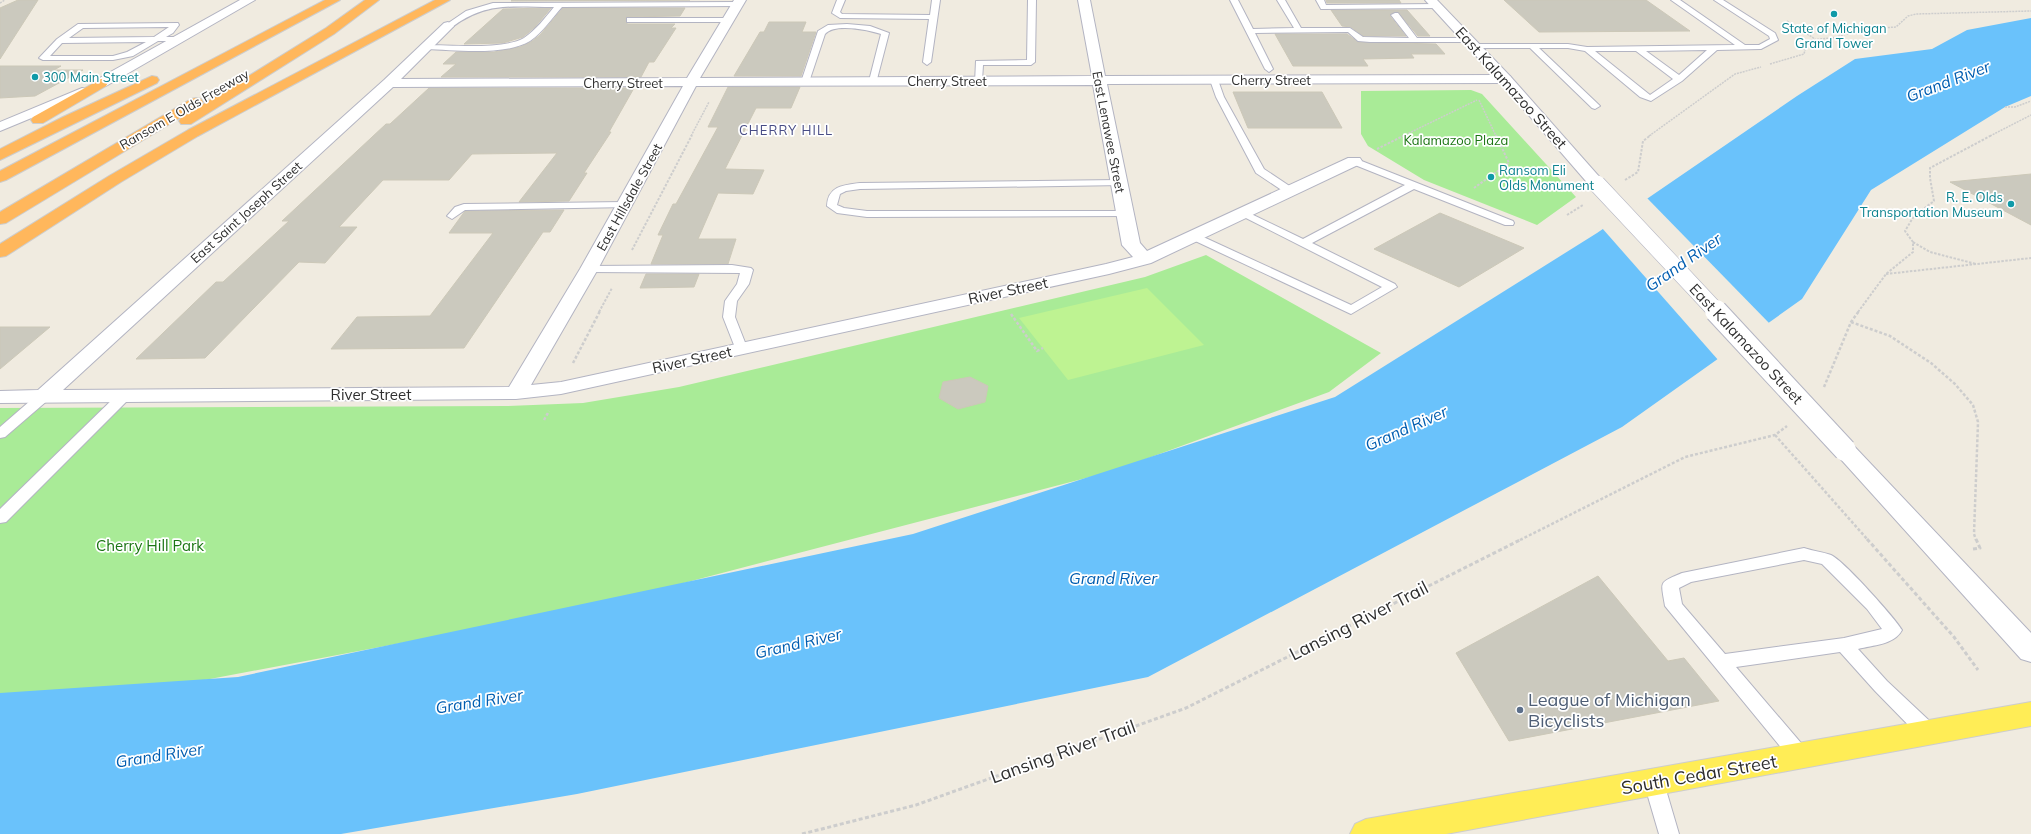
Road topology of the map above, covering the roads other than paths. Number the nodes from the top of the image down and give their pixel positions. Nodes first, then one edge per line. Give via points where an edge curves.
1 (249, 0) edge
2 (319, 0) edge
3 (334, 0) edge
4 (370, 0) edge
5 (373, 0) edge
6 (444, 0) edge
7 (451, 0) edge
8 (841, 0) edge
9 (936, 0) edge
10 (1032, 0) edge
11 (1084, 0) edge
12 (1234, 0) edge
13 (1281, 0) edge
14 (1320, 0) edge
15 (1675, 0) edge
16 (1718, 0) edge
17 (631, 2) edge
18 (738, 2) edge
19 (1434, 3) edge
20 (560, 5) junction
21 (1394, 15) dead end
22 (933, 17) junction
23 (630, 20) dead end
24 (728, 20) junction
25 (1344, 20) dead end
26 (448, 26) joint
27 (1299, 30) junction
28 (1350, 30) junction
29 (1250, 31) junction
30 (377, 36) junction
31 (155, 40) junction
32 (179, 40) junction
33 (1415, 40) junction
34 (60, 41) junction
35 (1532, 46) junction
36 (426, 47) junction
37 (1475, 47) junction
38 (1743, 47) junction
39 (1637, 48) junction
40 (1714, 48) junction
41 (1587, 49) junction
42 (1540, 54) junction
43 (927, 62) dead end
44 (1269, 70) dead end
45 (1505, 79) junction
46 (1679, 79) junction
47 (1214, 80) junction
48 (873, 81) junction
49 (978, 81) junction
50 (1099, 81) junction
51 (691, 82) junction
52 (805, 82) junction
53 (101, 83) junction
54 (389, 84) junction
55 (1595, 106) dead end
56 (0, 127) edge
57 (0, 143) edge
58 (0, 155) edge
59 (1354, 161) joint
60 (0, 177) edge
61 (1119, 183) junction
62 (1413, 185) junction
63 (1290, 192) junction
64 (624, 206) junction
65 (1125, 213) junction
66 (1242, 214) junction
67 (452, 216) dead end
68 (0, 219) edge
69 (1509, 224) dead end
70 (1195, 237) junction
71 (1303, 243) junction
72 (0, 244) edge
73 (0, 252) edge
74 (1145, 259) junction
75 (589, 269) junction
76 (742, 350) junction
77 (516, 393) junction
78 (43, 396) junction
79 (124, 396) junction
80 (0, 397) edge
81 (0, 434) edge
82 (0, 518) edge
83 (1844, 645) junction
84 (2031, 651) edge
85 (1720, 662) junction
86 (2031, 714) edge
87 (1929, 733) junction
88 (1800, 756) junction
89 (1654, 783) junction
90 (1412, 830) edge
91 (1366, 834) edge
92 (1669, 834) edge

1 - 32 street
2 - 58 highway
3 - 60 highway, Ransom E Olds Freeway
4 - 68 highway, Ransom E Olds Freeway
5 - 72 highway via 330,31 148,144
6 - 30 highway
7 - 30 highway
8 - 22 lane via 836,13 840,16
9 - 22 lane
10 - 49 lane via 1031,62 979,63
11 - 50 street, East Lenawee Street
12 - 29 lane
13 - 27 lane
14 - 19 lane via 1324,7
15 - 38 lane
16 - 38 lane via 1775,38 1761,46
17 - 18 lane
17 - 20 lane
18 - 24 street, East Hillsdale Street
19 - 37 street, East Kalamazoo Street
20 - 26 lane via 493,5 462,14
20 - 36 lane via 532,36 522,43 502,46
21 - 33 lane
22 - 43 lane
23 - 24 lane
24 - 51 street, East Hillsdale Street
25 - 28 lane
26 - 36 street, East Saint Joseph Street
27 - 28 lane
27 - 29 lane
28 - 33 lane via 1361,39
29 - 44 lane
30 - 73 highway via 186,137
31 - 32 lane
31 - 34 lane
31 - 34 lane via 130,54 113,58 43,58
31 - 34 lane via 176,25 81,26
32 - 53 street
33 - 37 lane
35 - 37 lane
35 - 41 lane
35 - 42 lane
36 - 54 street, East Saint Joseph Street
37 - 42 lane
37 - 45 street, East Kalamazoo Street
38 - 40 lane
39 - 40 lane
39 - 41 lane
39 - 46 lane
40 - 46 lane
41 - 42 lane via 1574,54
41 - 46 lane via 1646,97 1655,96
42 - 55 lane
45 - 47 street, Cherry Street
45 - 84 street, East Kalamazoo Street, bridge via 1597,184
47 - 50 street, Cherry Street
47 - 63 lane via 1220,97 1260,171
48 - 49 street, Cherry Street
48 - 52 street, Cherry Street
48 - 52 lane via 885,33 881,30 847,26 832,27 821,33
49 - 50 street, Cherry Street
50 - 61 street, East Lenawee Street
51 - 52 street, Cherry Street
51 - 54 street, Cherry Street
51 - 64 street, East Hillsdale Street
53 - 56 street via 58,104
53 - 57 highway
54 - 78 street, East Saint Joseph Street
59 - 62 lane
59 - 63 street, River Street
61 - 65 street, East Lenawee Street
61 - 65 lane via 860,186 835,192 832,206 841,212 867,214
62 - 69 lane
62 - 71 lane
63 - 66 street, River Street
64 - 67 lane via 464,207
64 - 75 street, East Hillsdale Street
65 - 74 street, East Lenawee Street via 1131,245
66 - 70 street, River Street
66 - 71 lane
70 - 71 lane via 1351,310 1391,286
70 - 74 street, River Street
74 - 76 street, River Street
75 - 76 lane via 747,270 743,284 731,301 729,317
75 - 77 street, East Hillsdale Street
76 - 77 street, River Street via 562,388
77 - 79 street, River Street
78 - 79 street, River Street
78 - 80 street, River Street
78 - 81 lane
79 - 82 lane
83 - 85 lane
83 - 85 lane via 1885,636 1893,630 1876,609 1827,560 1804,554 1688,577 1670,585 1674,606
83 - 87 lane
85 - 88 lane
86 - 87 main road, South Cedar Street
87 - 88 main road, South Cedar Street
88 - 89 main road, South Cedar Street
89 - 90 main road, South Cedar Street
89 - 92 lane
90 - 91 main road, South Cedar Street

